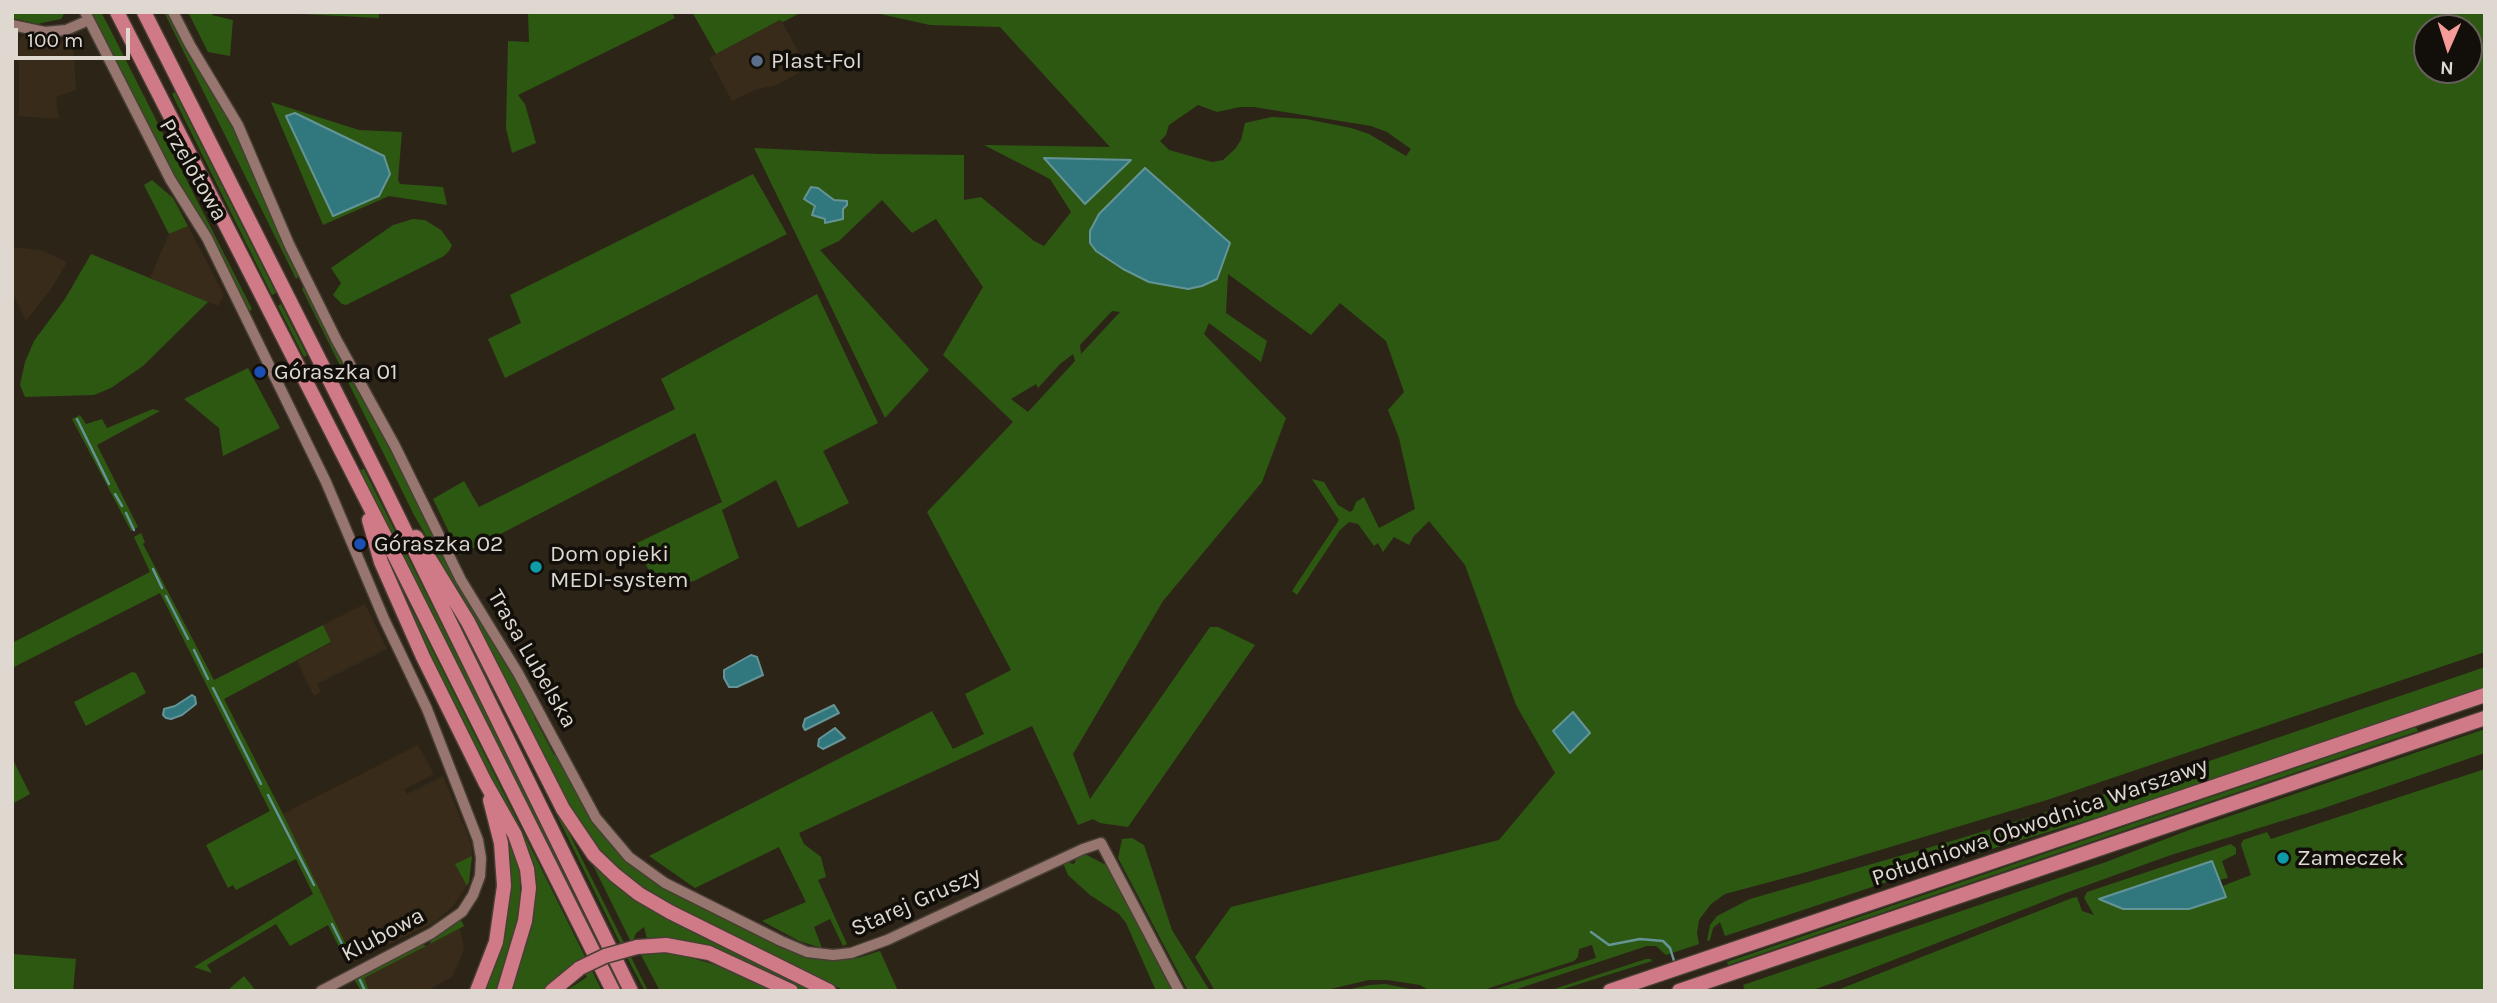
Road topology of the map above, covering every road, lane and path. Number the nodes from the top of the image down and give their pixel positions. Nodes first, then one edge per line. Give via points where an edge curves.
1 (117, 12) edge
2 (144, 12) edge
3 (173, 12) edge
4 (87, 16) edge
5 (12, 25) edge
6 (383, 486) junction
7 (360, 490) junction
8 (2485, 695) edge
9 (2485, 718) edge
10 (485, 782) junction
11 (636, 862) joint
12 (461, 912) joint
13 (621, 972) junction
14 (321, 991) edge
15 (477, 991) edge
16 (504, 991) edge
17 (552, 991) edge
18 (613, 991) edge
19 (631, 991) edge
20 (637, 991) edge
21 (791, 991) edge
22 (830, 991) edge
23 (1179, 991) edge
24 (1610, 991) edge
25 (1679, 991) edge

1 - 7 highway
2 - 6 highway
3 - 11 street, Trasa Lubelska via 238,125 289,244 461,580 535,704 589,807
4 - 5 street via 66,30 45,32
4 - 12 street, Przelotowa via 263,350 427,709 475,831 481,858 473,895
6 - 13 highway
6 - 22 highway via 457,603 563,810 594,855 639,894 670,912
7 - 10 highway via 381,562
7 - 18 highway
8 - 24 highway, Południowa Obwodnica Warszawy
9 - 25 highway, Południowa Obwodnica Warszawy
10 - 15 highway via 501,842 504,886 496,942
10 - 16 highway via 515,835 529,888 526,921
11 - 23 street, Starej Gruszy via 672,887 781,941 807,952 833,955 851,954 887,940 1101,843
12 - 14 street, Klubowa via 432,933
13 - 19 highway
13 - 20 highway
17 - 21 highway, bridge via 580,968 605,956 666,945 709,953

